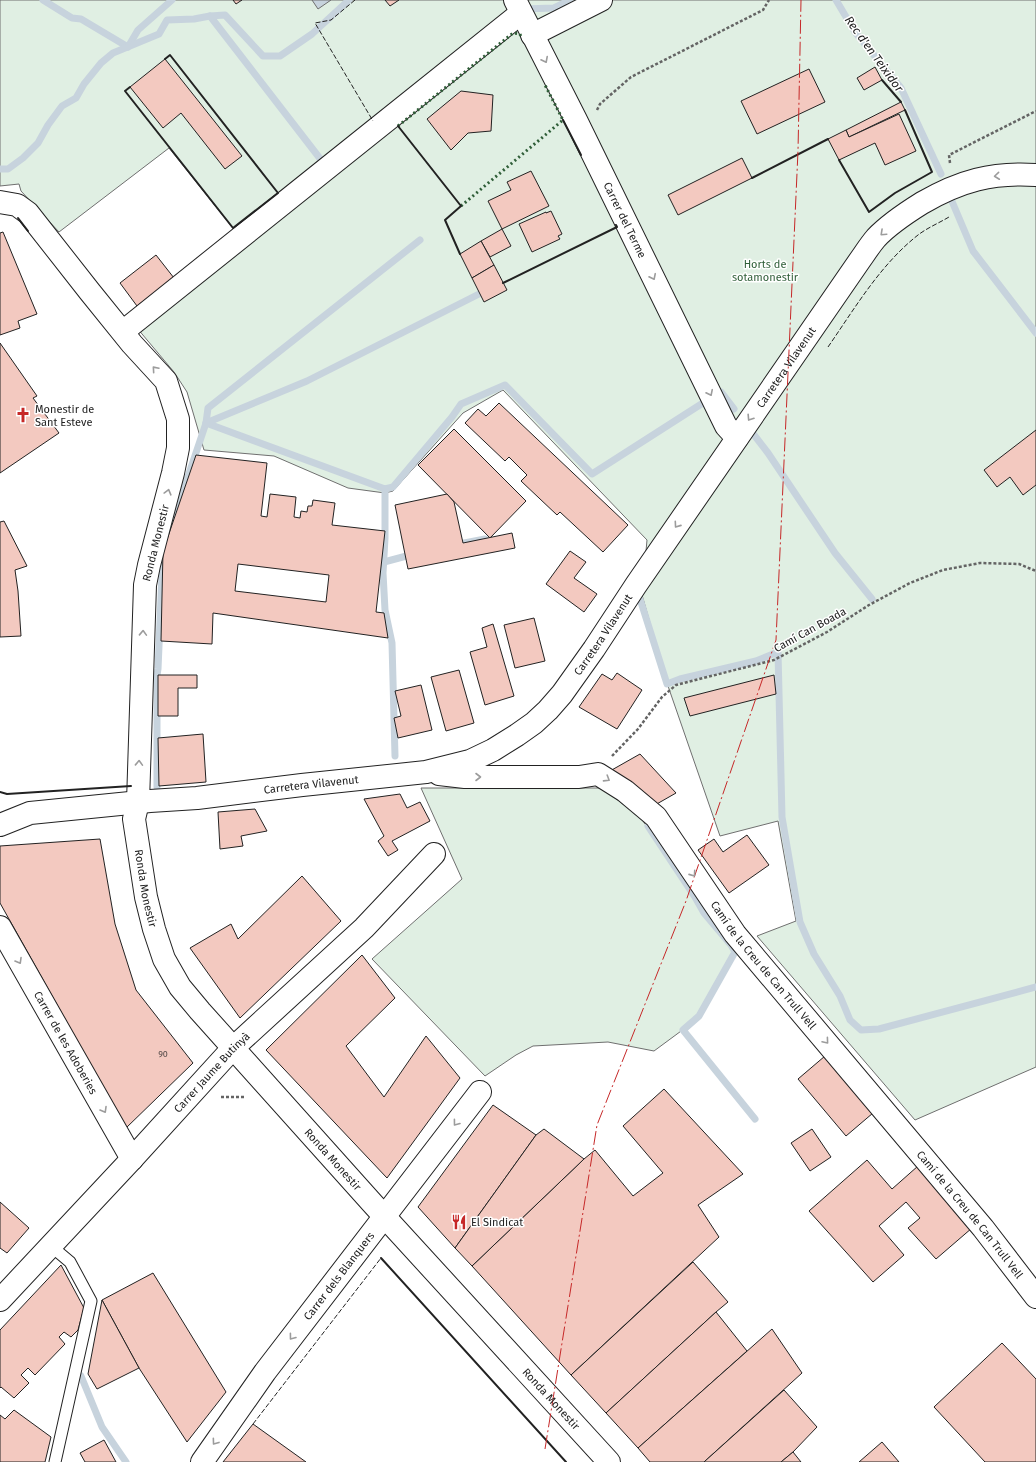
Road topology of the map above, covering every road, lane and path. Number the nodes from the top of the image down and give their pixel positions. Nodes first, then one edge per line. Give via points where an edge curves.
1 (601, 0) edge
2 (769, 0) edge
3 (518, 6) edge
4 (532, 35) junction
5 (1036, 111) edge
6 (583, 135) junction
7 (1036, 175) edge
8 (955, 186) junction
9 (8, 203) edge
10 (125, 333) junction
11 (737, 438) junction
12 (1036, 571) edge
13 (426, 772) junction
14 (598, 774) junction
15 (138, 802) junction
16 (1, 823) edge
17 (434, 854) dead end
18 (0, 927) edge
19 (233, 1048) junction
20 (480, 1092) dead end
21 (132, 1159) junction
22 (385, 1216) junction
23 (52, 1246) junction
24 (1036, 1297) edge
25 (0, 1300) edge
26 (55, 1462) edge
27 (202, 1462) edge
28 (609, 1462) edge

1 - 4 street
2 - 6 path via 763,10 631,77 600,104
3 - 4 street, Carrer del Terme
3 - 10 street via 130,326
4 -> 6 street, Carrer del Terme
5 - 8 path via 949,155
6 -> 11 street, Carrer del Terme via 726,426
7 -> 8 street, Carretera Vilavenut via 994,176
8 -> 11 street, Carretera Vilavenut via 909,211 877,238
9 - 10 street, Ronda Monestir via 28,213
15 -> 10 street, Ronda Monestir via 145,585 174,473 178,448 178,419 166,381
11 -> 13 street, Carretera Vilavenut via 594,649 548,710 534,723 493,750 470,761
12 - 14 path, Camí Can Boada via 1019,564 980,563 943,570 910,584 774,660 676,685 662,697
13 -> 14 street via 465,777 579,777
13 - 15 street, Carretera Vilavenut via 197,798
14 -> 24 street, Camí de la Creu de Can Trull Vell via 625,790 656,817 735,934 983,1228
15 - 16 street, Carretera Vilavenut via 30,813
15 - 19 street, Ronda Monestir via 134,819 146,897 164,958 180,987
17 - 19 street, Carrer Jaume Butinyà via 364,928
18 -> 21 street, Carrer de les Adoberies
19 - 21 street, Carrer Jaume Butinyà
19 - 22 street, Ronda Monestir
20 -> 22 street, Carrer dels Blanquers
21 - 23 street, Carrer Jaume Butinyà
22 -> 27 street, Carrer dels Blanquers via 265,1372
22 - 28 street, Ronda Monestir
23 - 25 street, Carrer Jaume Butinyà
23 - 26 lane via 70,1262 91,1301

